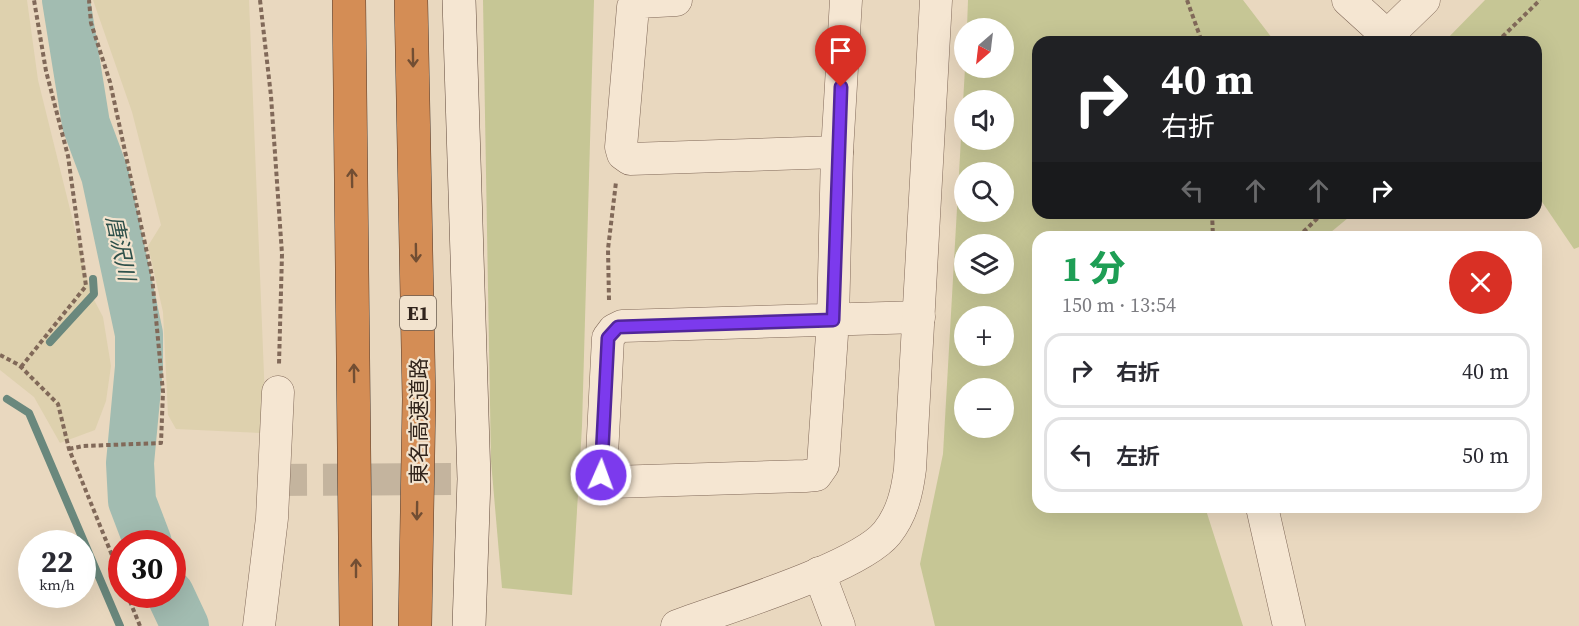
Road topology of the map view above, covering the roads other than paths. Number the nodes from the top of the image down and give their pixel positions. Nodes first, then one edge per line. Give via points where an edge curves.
1 (349, 0) edge
2 (411, 0) edge
3 (459, 0) edge
4 (676, 0) edge
5 (846, 0) edge
6 (936, 0) edge
7 (1348, 0) edge
8 (1424, 0) edge
9 (837, 152) junction
10 (919, 317) junction
11 (833, 320) junction
12 (278, 392) road end
13 (1263, 513) edge
14 (819, 573) junction
15 (259, 626) edge
16 (356, 626) edge
17 (415, 626) edge
18 (468, 626) edge
19 (677, 626) edge
20 (839, 626) edge
21 (1289, 626) edge

16 -> 1 highway
2 -> 17 highway, 東名高速道路 / E1 via 419,399
3 - 18 street via 474,479
4 - 9 street via 639,2 633,7 623,154 630,159
5 - 9 street
6 - 10 street
7 - 8 street via 1381,30 1392,31
9 - 11 street
10 - 11 street
10 - 14 street via 910,469 901,511 877,544
11 - 11 street via 823,465 816,474 612,482 603,478 600,473 608,338 614,330 622,326
12 - 15 street via 272,518
13 - 21 street
14 - 19 street
14 - 20 street

